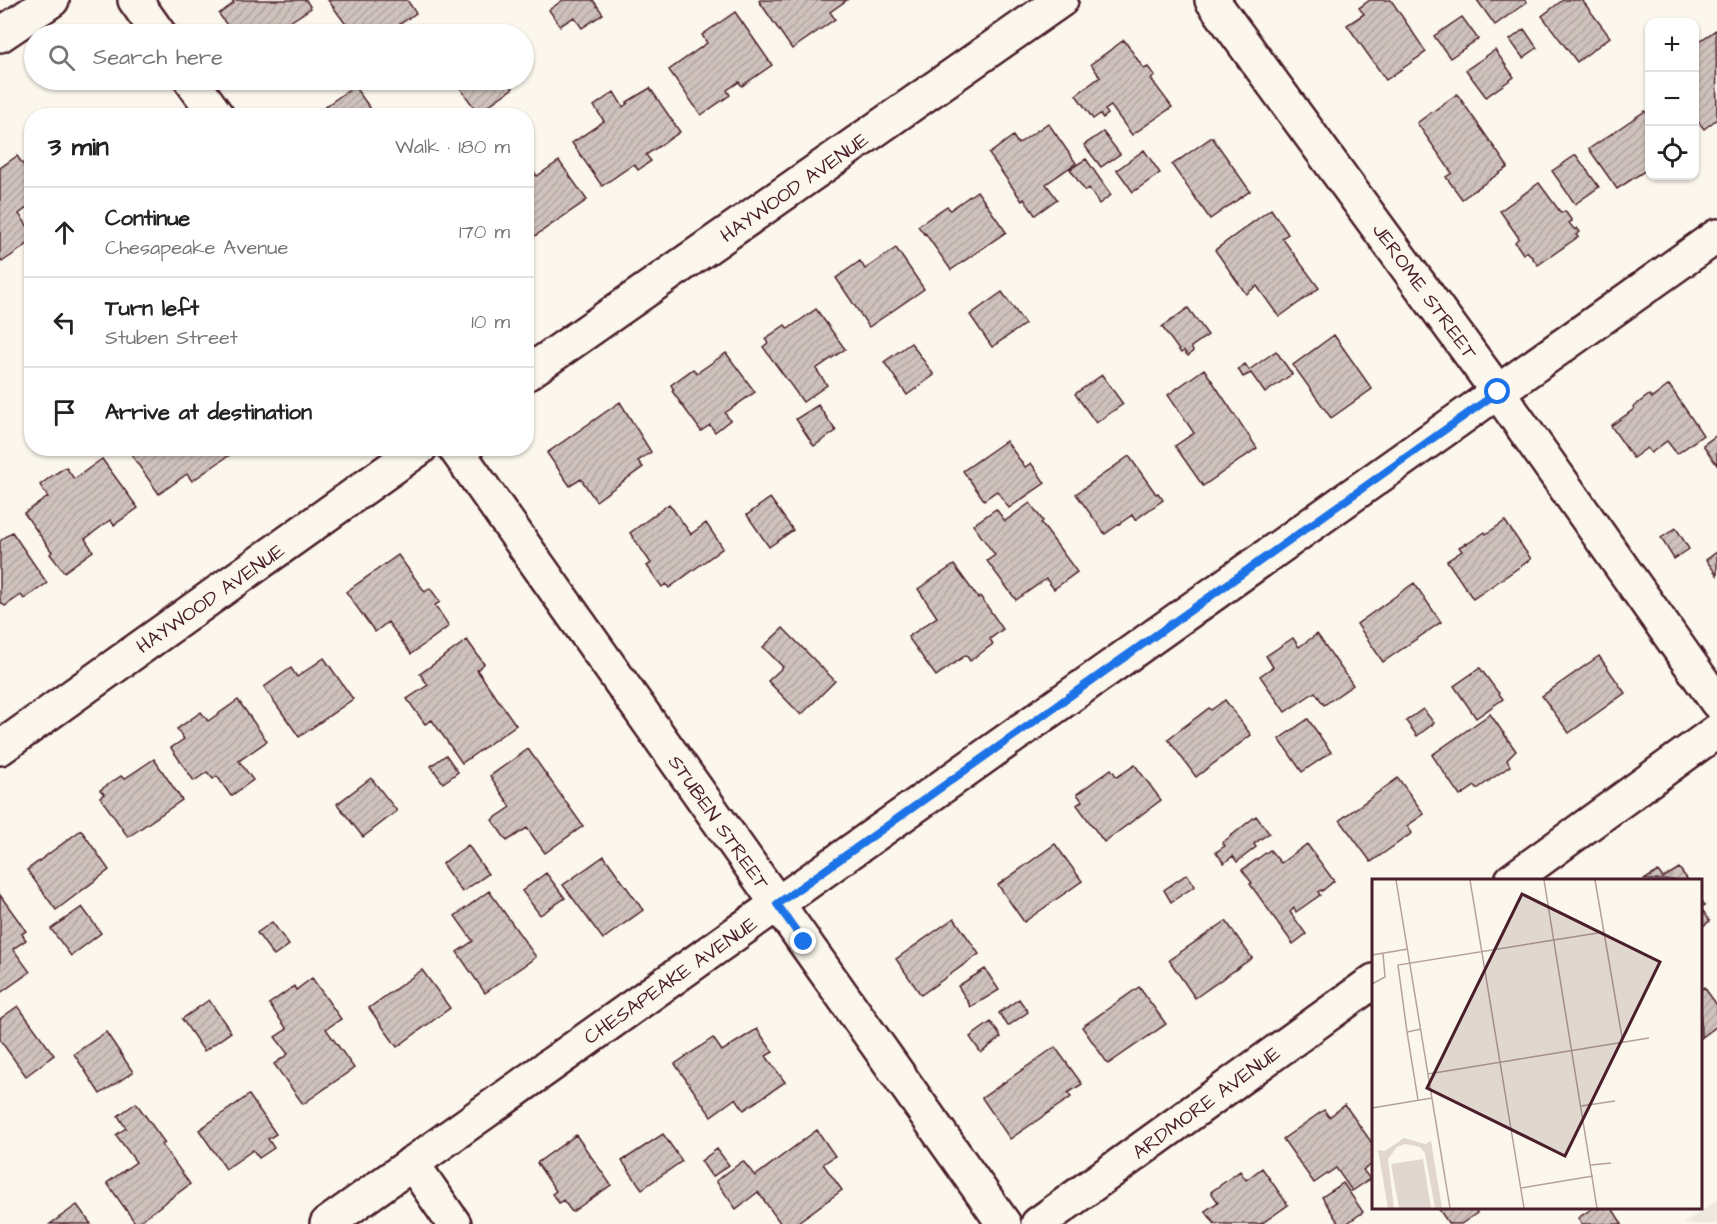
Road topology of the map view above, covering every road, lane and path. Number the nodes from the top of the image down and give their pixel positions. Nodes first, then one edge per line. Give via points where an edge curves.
1 (52, 0) edge
2 (135, 0) edge
3 (1061, 0) edge
4 (1212, 0) edge
5 (152, 24) edge
6 (0, 35) edge
7 (198, 90) edge
8 (211, 108) edge
9 (1717, 236) edge
10 (534, 368) edge
11 (1498, 392) junction
12 (409, 456) edge
13 (461, 456) edge
14 (1717, 702) edge
15 (1717, 731) edge
16 (0, 748) edge
17 (1513, 879) edge
18 (777, 904) junction
19 (1372, 982) edge
20 (412, 1163) junction
21 (327, 1224) edge
22 (454, 1224) edge
23 (1004, 1224) edge
24 (1038, 1224) edge

1 - 6 street
2 - 5 street
3 - 10 street, HAYWOOD AVENUE
4 - 11 street, JEROME STREET
7 - 8 street
9 - 11 street, CHESAPEAKE AVENUE
11 - 14 street, JEROME STREET
11 - 18 street, CHESAPEAKE AVENUE
12 - 16 street, HAYWOOD AVENUE
13 - 18 street, STUBEN STREET
15 - 17 street
18 - 20 street, CHESAPEAKE AVENUE
18 - 23 street, STUBEN STREET
19 - 24 street, ARDMORE AVENUE
20 - 21 street, CHESAPEAKE AVENUE
20 - 22 street

